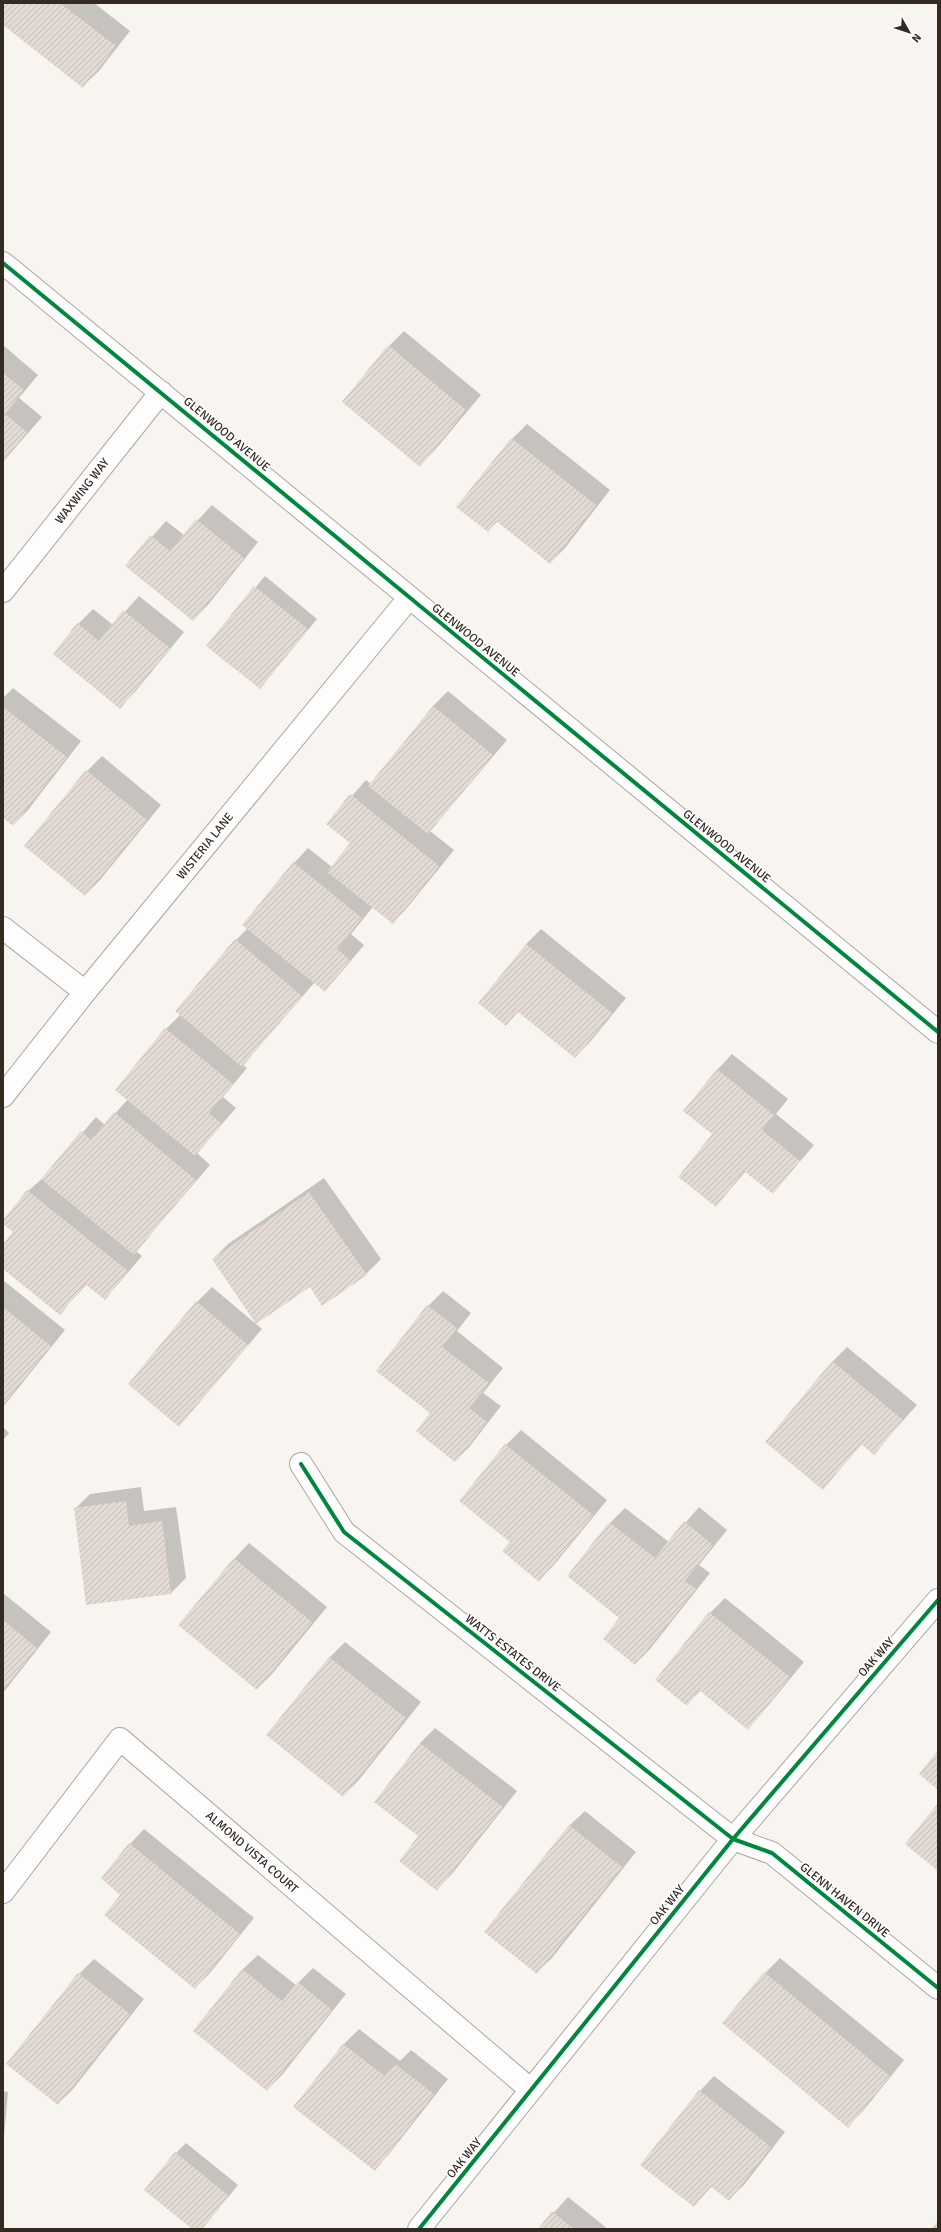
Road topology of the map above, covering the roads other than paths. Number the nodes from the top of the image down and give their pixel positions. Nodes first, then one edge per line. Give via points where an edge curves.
1 (3, 263) edge
2 (161, 392) junction
3 (3, 591) edge
4 (409, 598) junction
5 (3, 928) edge
6 (85, 992) junction
7 (938, 1032) edge
8 (3, 1096) edge
9 (301, 1464) dead end
10 (938, 1600) edge
11 (733, 1839) junction
12 (3, 1892) edge
13 (938, 1988) edge
14 (531, 2090) junction
15 (419, 2229) edge

1 - 2 street, GLENWOOD AVENUE
2 - 3 street, WAXWING WAY
2 - 4 street, GLENWOOD AVENUE
4 - 6 street, WISTERIA LANE
4 - 7 street, GLENWOOD AVENUE
5 - 6 street
6 - 8 street, WISTERIA LANE
9 - 11 street, WATTS ESTATES DRIVE via 344,1532
10 - 11 street, OAK WAY
11 - 13 street, GLENN HAVEN DRIVE via 772,1853
11 - 14 street, OAK WAY
12 - 14 street, ALMOND VISTA COURT via 120,1739
14 - 15 street, OAK WAY

